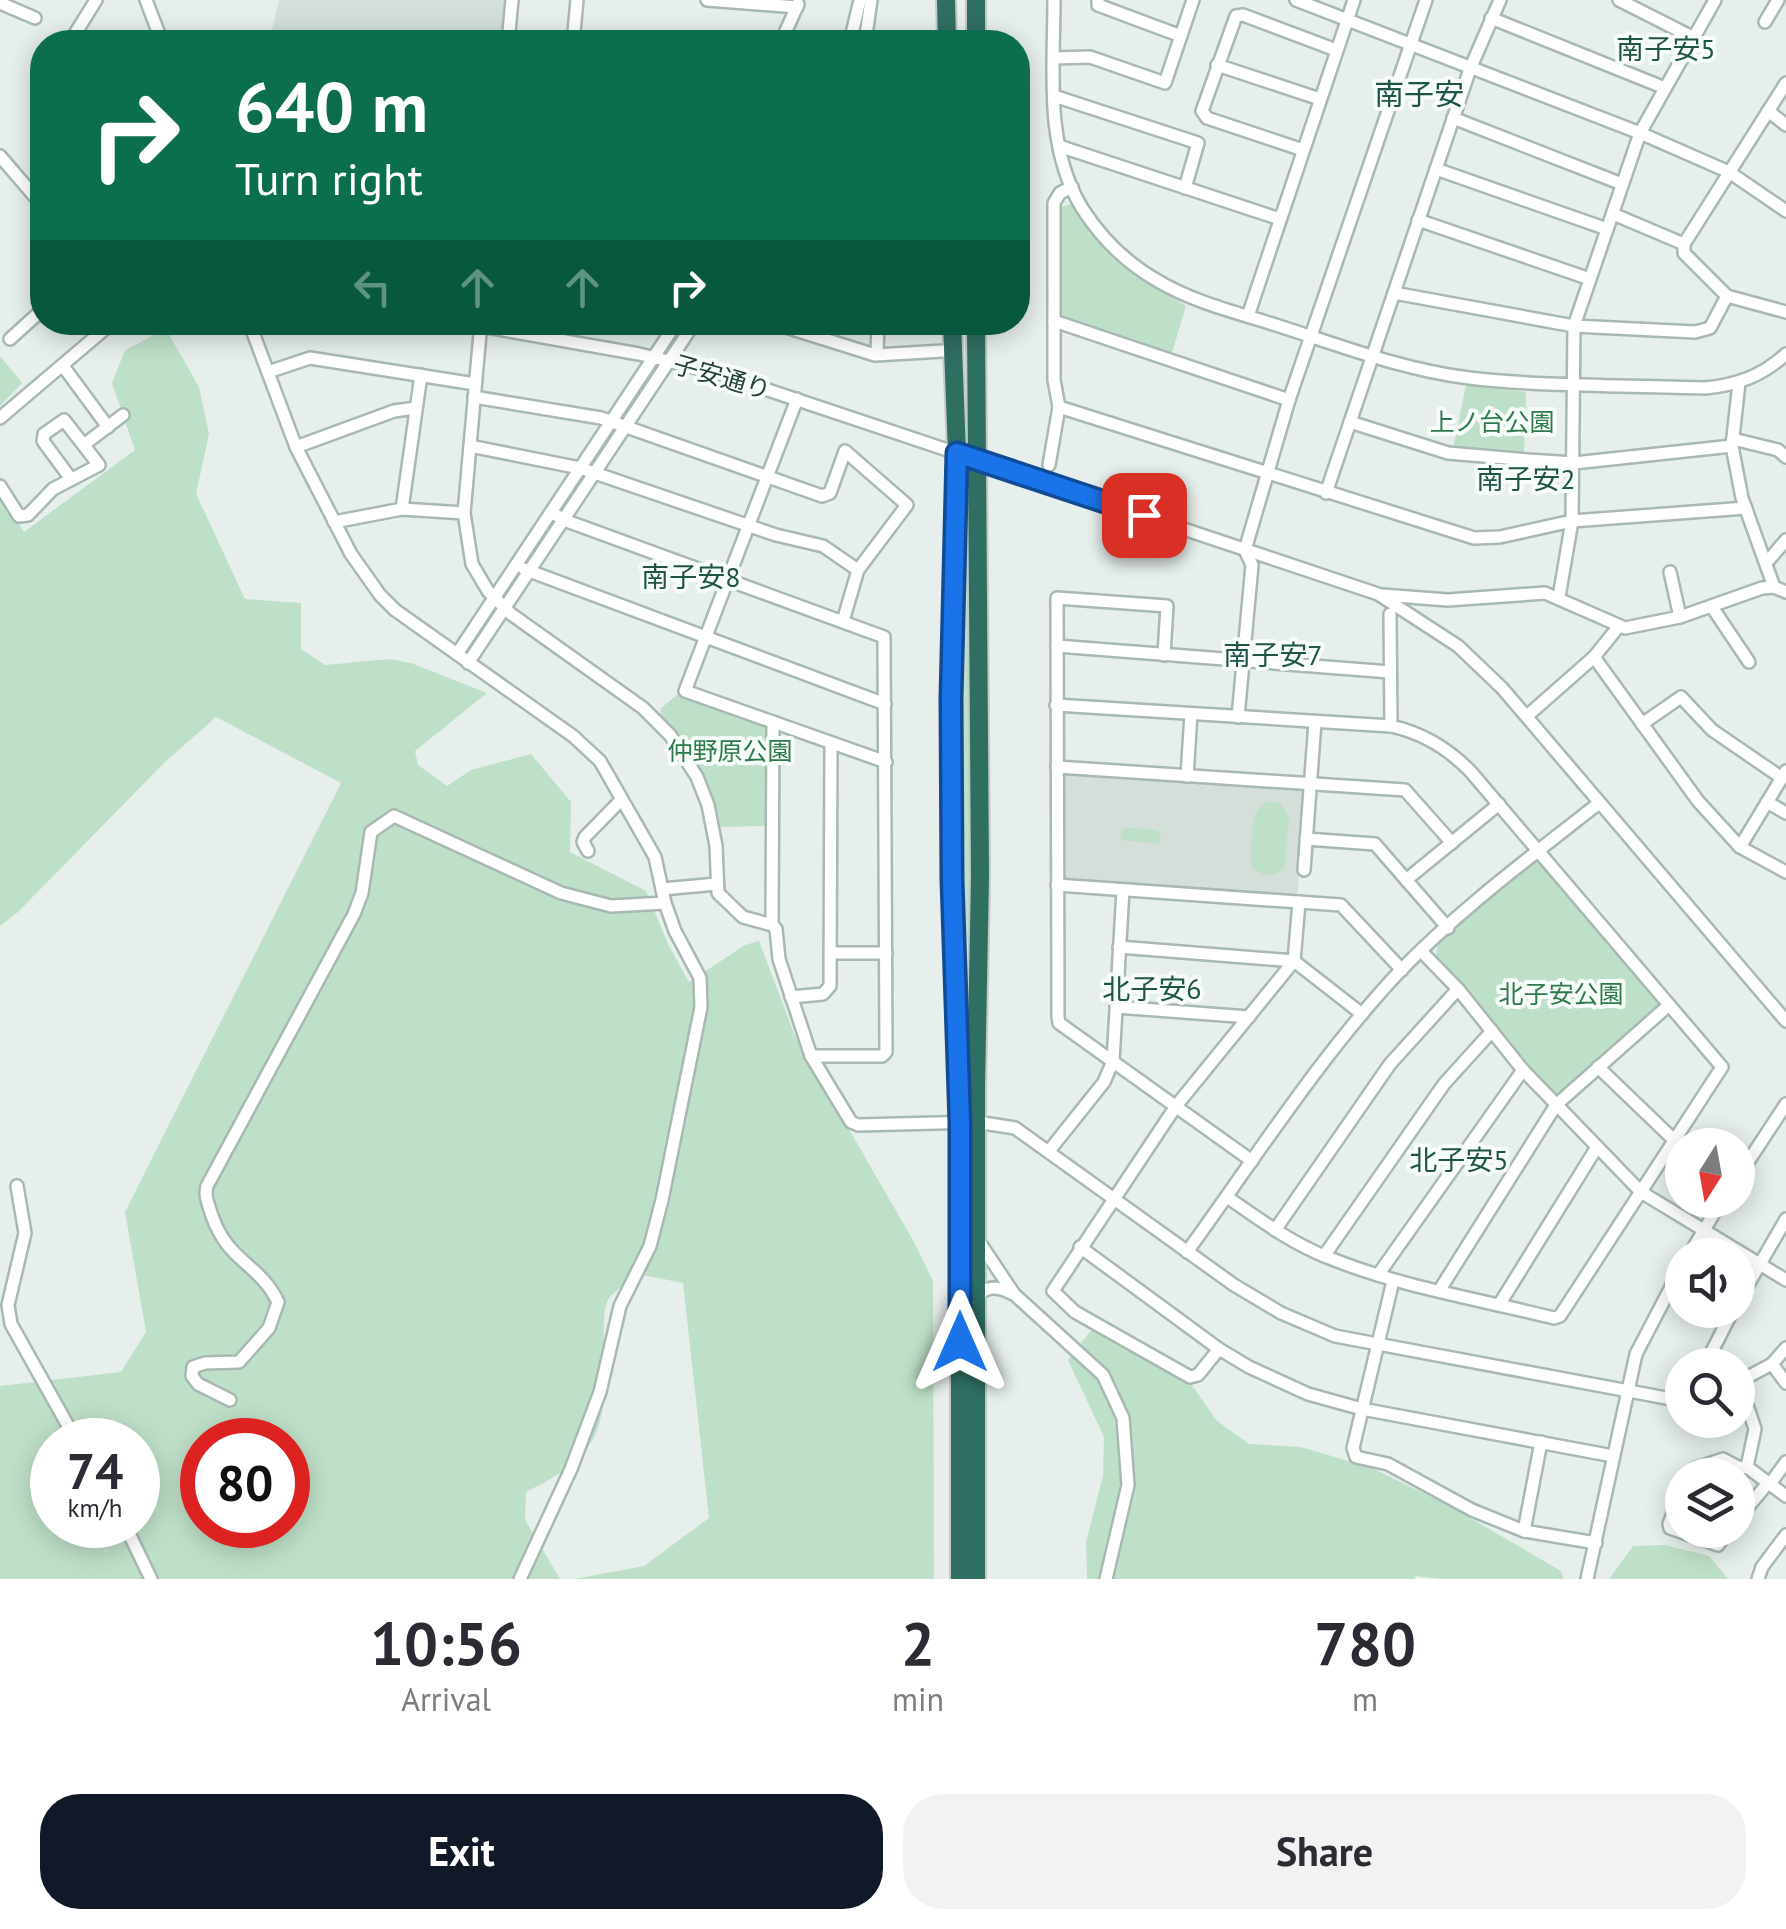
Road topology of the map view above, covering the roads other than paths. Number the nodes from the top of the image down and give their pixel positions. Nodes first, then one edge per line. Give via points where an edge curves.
1 (96, 0) edge
2 (146, 0) edge
3 (512, 0) edge
4 (576, 0) edge
5 (707, 0) edge
6 (860, 0) edge
7 (872, 0) edge
8 (946, 0) edge
9 (976, 0) edge
10 (1054, 0) edge
11 (1098, 0) edge
12 (1194, 0) edge
13 (1296, 0) edge
14 (1354, 0) edge
15 (1426, 0) edge
16 (1500, 0) edge
17 (1619, 0) edge
18 (1715, 0) edge
19 (1778, 0) edge
20 (0, 3) edge
21 (798, 4) edge
22 (35, 18) dead end
23 (1492, 18) junction
24 (1346, 20) junction
25 (1765, 22) dead end
26 (77, 30) edge
27 (157, 30) edge
28 (509, 30) edge
29 (573, 30) edge
30 (786, 30) edge
31 (853, 30) edge
32 (867, 30) edge
33 (947, 30) edge
34 (976, 30) edge
35 (1181, 36) junction
36 (1694, 38) junction
37 (1409, 44) junction
38 (1336, 50) junction
39 (1054, 58) junction
40 (1217, 65) junction
41 (1470, 69) junction
42 (1786, 83) edge
43 (1665, 88) junction
44 (1054, 96) junction
45 (1320, 99) junction
46 (1768, 112) junction
47 (1453, 118) junction
48 (1786, 125) edge
49 (1640, 133) junction
50 (1059, 146) junction
51 (1303, 150) junction
52 (0, 156) edge
53 (1436, 168) junction
54 (1729, 172) junction
55 (1622, 184) junction
56 (1072, 187) junction
57 (1185, 188) junction
58 (30, 191) edge
59 (1786, 211) edge
60 (1612, 214) junction
61 (1280, 219) junction
62 (1418, 220) junction
63 (1607, 230) junction
64 (1684, 244) junction
65 (1590, 280) junction
66 (1394, 294) junction
67 (1727, 296) junction
68 (1786, 312) edge
69 (1248, 316) junction
70 (1054, 320) junction
71 (30, 321) edge
72 (1574, 326) junction
73 (99, 335) edge
74 (254, 335) edge
75 (480, 335) edge
76 (535, 335) edge
77 (668, 335) edge
78 (687, 335) edge
79 (814, 335) edge
80 (878, 335) edge
81 (952, 335) edge
82 (976, 335) edge
83 (1310, 336) junction
84 (10, 339) dead end
85 (944, 351) dead end
86 (878, 354) junction
87 (1786, 354) edge
88 (1372, 356) junction
89 (654, 357) junction
90 (670, 361) junction
91 (63, 366) junction
92 (268, 372) junction
93 (420, 376) junction
94 (1574, 383) junction
95 (1739, 383) junction
96 (475, 391) junction
97 (797, 400) junction
98 (1288, 400) junction
99 (1060, 407) junction
100 (416, 408) junction
101 (123, 415) dead end
102 (0, 418) edge
103 (612, 421) junction
104 (1350, 422) junction
105 (626, 426) junction
106 (108, 427) junction
107 (1732, 443) junction
108 (86, 444) junction
109 (470, 446) junction
110 (296, 447) junction
111 (957, 453) junction
112 (1786, 457) edge
113 (978, 459) junction
114 (1574, 463) junction
115 (1049, 465) dead end
116 (580, 468) junction
117 (595, 474) junction
118 (1268, 474) junction
119 (767, 476) junction
120 (71, 478) junction
121 (0, 486) edge
122 (1326, 493) junction
123 (1746, 508) junction
124 (402, 509) junction
125 (551, 512) junction
126 (464, 513) junction
127 (564, 520) junction
128 (1572, 521) junction
129 (334, 522) junction
130 (748, 526) junction
131 (1786, 540) edge
132 (1245, 550) junction
133 (1767, 562) junction
134 (516, 566) junction
135 (858, 570) junction
136 (530, 572) junction
137 (1670, 572) dead end
138 (728, 580) junction
139 (1780, 589) edge
140 (1378, 594) junction
141 (494, 598) junction
142 (1559, 598) junction
143 (1712, 607) junction
144 (506, 609) junction
145 (1390, 614) dead end
146 (1680, 617) junction
147 (842, 621) junction
148 (1619, 626) junction
149 (705, 638) junction
150 (1057, 646) junction
151 (457, 654) junction
152 (1164, 654) junction
153 (1594, 657) junction
154 (1242, 661) junction
155 (1749, 662) dead end
156 (468, 663) junction
157 (1390, 672) junction
158 (885, 704) junction
159 (1056, 705) junction
160 (1191, 714) junction
161 (1527, 716) junction
162 (1238, 717) junction
163 (772, 722) junction
164 (1314, 722) junction
165 (1642, 724) junction
166 (1390, 726) junction
167 (831, 743) junction
168 (886, 762) junction
169 (1056, 766) junction
170 (1784, 775) edge
171 (1187, 776) junction
172 (1310, 784) junction
173 (621, 800) junction
174 (1599, 802) junction
175 (1767, 802) junction
176 (1499, 804) junction
177 (1786, 813) edge
178 (1306, 839) junction
179 (1452, 843) junction
180 (1740, 848) junction
181 (1538, 850) junction
182 (588, 851) dead end
183 (1304, 870) dead end
184 (1786, 872) edge
185 (1406, 880) junction
186 (717, 884) junction
187 (1057, 885) junction
188 (662, 890) junction
189 (1122, 890) junction
190 (1299, 902) junction
191 (665, 903) junction
192 (772, 925) junction
193 (1448, 928) junction
194 (1119, 947) junction
195 (1421, 951) junction
196 (886, 952) junction
197 (830, 953) junction
198 (1294, 962) junction
199 (1402, 970) junction
200 (1458, 989) junction
201 (791, 997) junction
202 (1669, 1005) junction
203 (1116, 1007) junction
204 (1362, 1014) junction
205 (1248, 1017) junction
206 (1786, 1021) edge
207 (1492, 1031) junction
208 (811, 1056) junction
209 (1112, 1061) junction
210 (1598, 1067) junction
211 (1524, 1070) junction
212 (1786, 1104) edge
213 (1556, 1105) junction
214 (1176, 1106) junction
215 (968, 1122) junction
216 (1682, 1128) edge
217 (1665, 1131) edge
218 (1596, 1146) junction
219 (1049, 1151) junction
220 (1755, 1151) edge
221 (1665, 1154) edge
222 (1252, 1161) junction
223 (18, 1186) dead end
224 (1641, 1192) junction
225 (1227, 1197) junction
226 (1111, 1200) junction
227 (1710, 1218) edge
228 (1786, 1219) edge
229 (1703, 1228) junction
230 (1275, 1230) junction
231 (976, 1236) junction
232 (1697, 1238) edge
233 (1080, 1247) junction
234 (1187, 1252) junction
235 (1324, 1256) junction
236 (1758, 1263) junction
237 (1755, 1269) edge
238 (1378, 1276) junction
239 (1786, 1280) edge
240 (1394, 1281) junction
241 (1439, 1291) junction
242 (1014, 1294) junction
243 (976, 1298) junction
244 (1665, 1299) edge
245 (1500, 1305) junction
246 (1378, 1346) junction
247 (1786, 1348) edge
248 (1219, 1349) junction
249 (1772, 1364) junction
250 (1755, 1372) edge
251 (1786, 1383) edge
252 (1626, 1392) junction
253 (1665, 1398) edge
254 (230, 1400) dead end
255 (1362, 1409) junction
256 (64, 1418) edge
257 (1541, 1442) junction
258 (1613, 1456) junction
259 (1786, 1462) edge
260 (1755, 1472) edge
261 (1769, 1483) junction
262 (1786, 1496) edge
263 (1755, 1499) edge
264 (1524, 1531) junction
265 (1786, 1534) edge
266 (1596, 1543) junction
267 (136, 1548) edge
268 (151, 1579) edge
269 (520, 1579) edge
270 (960, 1579) edge
271 (976, 1579) edge
272 (1106, 1579) edge
273 (1587, 1579) edge
274 (1758, 1579) edge

1 - 26 street
2 - 27 street
3 - 28 street
4 - 29 street
5 - 21 street
6 - 31 street
7 - 32 street
8 - 33 highway
9 - 34 highway
10 - 39 street
11 - 35 street
12 - 35 street
13 - 24 street
14 - 24 street
15 - 37 street
16 - 23 street
17 - 36 street
18 - 36 street
19 - 25 street
20 - 22 street
21 - 30 street
23 - 41 street
23 - 43 street
24 - 37 street
24 - 38 street
35 - 39 street via 1165,83 1090,58
36 - 43 street
37 - 41 street
37 - 83 street
38 - 40 street via 1240,15 1232,20
38 - 45 street
39 - 44 street
40 - 45 street
40 - 51 street via 1204,117
41 - 47 street
41 - 49 street
42 - 46 street
43 - 49 street
44 - 50 street
44 - 57 street via 1198,144
45 - 51 street
46 - 48 street
46 - 54 street
47 - 53 street
47 - 55 street
49 - 54 street
49 - 55 street
50 - 56 street
50 - 57 street
51 - 61 street
52 - 58 street
53 - 62 street
53 - 63 street
54 - 59 street
54 - 64 street
55 - 60 street
56 - 69 street via 1093,224 1134,265 1179,293
56 - 70 street via 1054,203
57 - 61 street
60 - 63 street
60 - 64 street
61 - 69 street
62 - 65 street
62 - 66 street
63 - 65 street
64 - 67 street via 1684,252
65 - 72 street
66 - 72 street
66 - 88 street
67 - 68 street
67 - 72 street via 1710,328 1695,332
69 - 83 street
70 - 98 street
70 - 99 street
71 - 84 street
72 - 94 street
73 - 91 street
74 - 92 street
75 - 96 street
76 - 89 street, 子安通り
77 - 89 street
78 - 90 street
79 - 86 street
80 - 86 street
81 - 111 highway
82 - 113 highway
83 - 88 street
83 - 98 street
85 - 86 street
87 - 95 street
88 - 94 street via 1465,378
88 - 104 street
89 - 90 street, 子安通り
89 - 103 street
90 - 97 street, 子安通り
90 - 105 street
91 - 102 street
91 - 106 street
92 - 93 street via 310,358
92 - 110 street
93 - 96 street
93 - 100 street
94 - 95 street
94 - 114 street
95 - 107 street
96 - 103 street
96 - 109 street
97 - 111 street, 子安通り
97 - 119 street
98 - 118 street
99 - 115 street
99 - 118 street
100 - 110 street
100 - 124 street
101 - 106 street
103 - 105 street
103 - 116 street
104 - 114 street via 1448,454
104 - 122 street
105 - 117 street
105 - 119 street
106 - 108 street
107 - 112 street
107 - 114 street
107 - 123 street
108 - 120 street via 99,465
108 - 120 street via 64,420 44,434 43,442
109 - 116 street
109 - 126 street
110 - 129 street
111 - 113 street, 子安通り
111 - 215 highway via 952,880
113 - 132 street, 子安通り
113 - 215 highway
114 - 128 street
116 - 117 street
116 - 125 street
117 - 127 street
117 - 130 street
118 - 122 street
118 - 132 street
119 - 130 street
119 - 135 street via 827,496 844,452 907,505
120 - 121 street via 20,516
122 - 128 street via 1474,538
123 - 128 street
123 - 133 street
124 - 126 street
124 - 129 street
125 - 127 street
125 - 134 street
126 - 141 street via 472,564
127 - 136 street
127 - 138 street
128 - 142 street
129 - 151 street via 380,594
130 - 135 street via 832,550
130 - 138 street
131 - 133 street
132 - 140 street, 子安通り
132 - 154 street via 1252,565
133 - 139 street
134 - 136 street
134 - 141 street
135 - 147 street
136 - 144 street
136 - 149 street
137 - 146 street
138 - 147 street
138 - 149 street
139 - 143 street
140 - 142 street via 1448,600 1532,592
140 - 161 street via 1458,646
141 - 144 street
141 - 151 street
142 - 148 street
143 - 146 street
143 - 155 street
144 - 156 street
144 - 186 street via 670,735 708,806
145 - 157 street
146 - 148 street
147 - 158 street via 884,637
148 - 153 street
149 - 158 street
149 - 163 street via 685,691
150 - 152 street
150 - 152 street via 1057,598 1167,606
150 - 159 street
151 - 156 street
152 - 154 street
153 - 161 street
153 - 165 street
154 - 157 street
154 - 162 street
156 - 173 street via 589,750
157 - 166 street
158 - 168 street
159 - 160 street
159 - 169 street
160 - 162 street
160 - 171 street
161 - 174 street
162 - 164 street
163 - 167 street
163 - 192 street
164 - 166 street
164 - 172 street
165 - 170 street via 1681,697 1712,730
165 - 180 street
166 - 176 street via 1444,748
167 - 168 street
167 - 197 street
168 - 196 street
169 - 171 street
169 - 187 street
170 - 175 street
171 - 172 street
172 - 178 street
172 - 179 street via 1406,790
173 - 182 street via 586,836
173 - 188 street via 655,857
174 - 181 street
174 - 206 street
175 - 177 street
175 - 180 street
176 - 179 street
176 - 181 street
178 - 183 street
178 - 185 street via 1375,844
179 - 185 street
180 - 184 street
181 - 193 street
181 - 202 street
185 - 193 street
186 - 188 street
186 - 192 street via 722,900 743,917
187 - 189 street
187 - 209 street via 1059,1023
188 - 191 street
189 - 190 street
189 - 194 street
190 - 198 street
190 - 199 street via 1342,904
191 - 254 street via 611,906 561,893 394,816 371,832 354,914 205,1194 218,1234 278,1302 269,1328 240,1362 193,1366 198,1384
191 - 269 street via 700,978 701,1006 650,1246 620,1306 600,1392
192 - 201 street
193 - 195 street
194 - 198 street
194 - 203 street
195 - 199 street
195 - 200 street
196 - 197 street
196 - 208 street via 886,1052
197 - 201 street via 828,990
198 - 204 street
198 - 205 street
199 - 204 street
200 - 207 street
200 - 230 street via 1390,1064
201 - 208 street
202 - 210 street
202 - 216 street via 1722,1067
203 - 205 street
203 - 209 street
204 - 222 street
205 - 214 street
207 - 211 street
207 - 235 street via 1444,1084
208 - 215 street via 858,1125
209 - 214 street
209 - 219 street via 1104,1082
210 - 213 street
210 - 217 street
211 - 213 street
211 - 238 street
212 - 220 street
213 - 218 street
213 - 241 street
214 - 222 street
214 - 226 street
215 - 219 street via 1015,1128
215 - 231 highway
215 - 270 highway
218 - 224 street
218 - 245 street
219 - 226 street
221 - 224 street
222 - 225 street
223 - 256 street via 25,1233 8,1305 11,1324
224 - 229 street
224 - 245 street via 1560,1316
225 - 230 street
225 - 234 street
226 - 233 street
226 - 234 street
227 - 229 street
228 - 236 street
229 - 232 street
229 - 236 street
230 - 235 street
231 - 242 street
231 - 243 highway
233 - 248 street
233 - 248 street via 1053,1291 1066,1305 1190,1376
234 - 246 street via 1282,1314
235 - 238 street
236 - 237 street
236 - 239 street
238 - 240 street
240 - 241 street
240 - 246 street
241 - 245 street
242 - 243 street via 994,1287
242 - 272 street via 1102,1375 1122,1418 1128,1485
243 - 271 highway
244 - 252 street via 1636,1354
246 - 252 street
246 - 255 street
247 - 249 street
248 - 255 street via 1283,1384
249 - 250 street
249 - 251 street
252 - 253 street
252 - 258 street
255 - 257 street
255 - 264 street via 1356,1457 1388,1464
257 - 258 street
257 - 264 street
258 - 266 street
259 - 261 street
260 - 261 street
261 - 262 street
261 - 263 street
264 - 266 street
265 - 274 street
266 - 273 street
267 - 268 street

